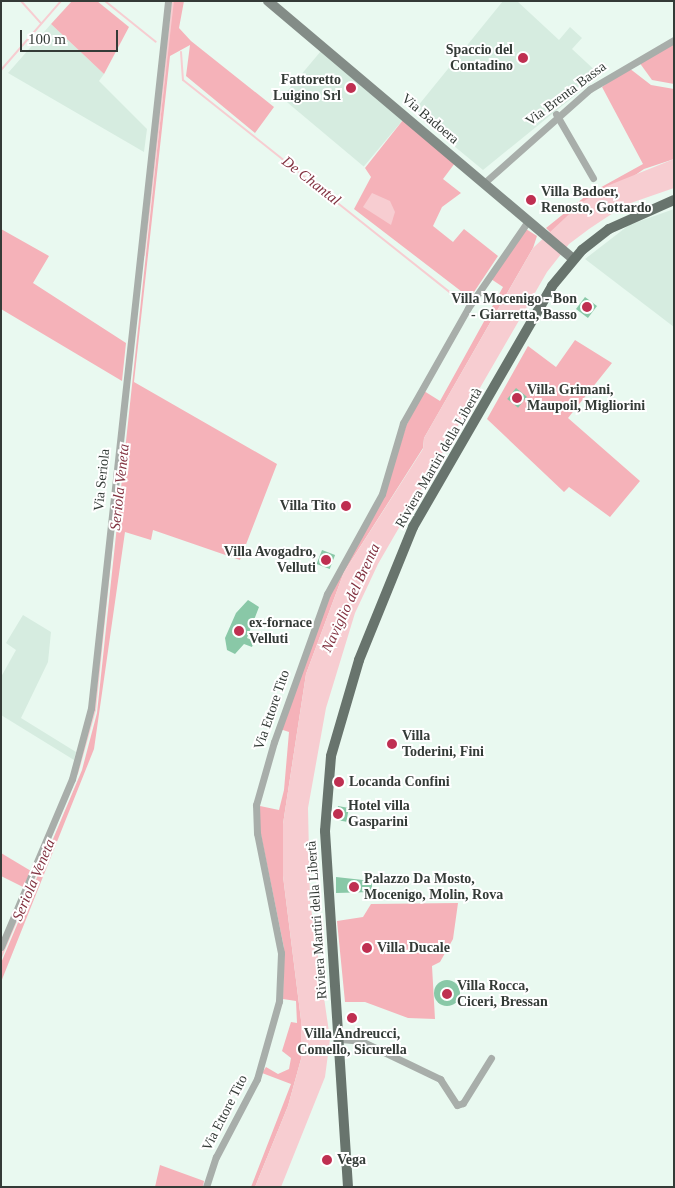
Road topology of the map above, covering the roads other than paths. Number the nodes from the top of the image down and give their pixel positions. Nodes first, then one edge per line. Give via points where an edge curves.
1 (168, 1) edge
2 (268, 1) edge
3 (674, 40) edge
4 (556, 114) junction
5 (593, 178) dead end
6 (484, 183) junction
7 (674, 200) edge
8 (528, 221) junction
9 (573, 259) junction
10 (1, 947) edge
11 (340, 1039) junction
12 (491, 1058) dead end
13 (206, 1187) edge
14 (348, 1187) edge

1 - 10 street, Via Seriola via 91,708 72,779
2 - 6 main road, Via Badoera
3 - 4 street, Via Brenta Bassa via 633,61
4 - 5 street
4 - 6 street, Via Brenta Bassa
6 - 8 main road, Via Badoera
7 - 9 main road, Riviera Martiri della Libertà via 622,220
8 - 9 main road, Via Badoera
8 - 13 street, Via Ettore Tito via 468,308 403,423 382,494 327,594 274,742 256,805 259,843 281,953 279,1001 257,1080 216,1157
9 - 11 main road, Riviera Martiri della Libertà via 545,298 414,527 348,693 331,756 325,804 325,872
11 - 12 street via 361,1041 440,1079 453,1102 461,1105
11 - 14 main road, Riviera Martiri della Libertà

